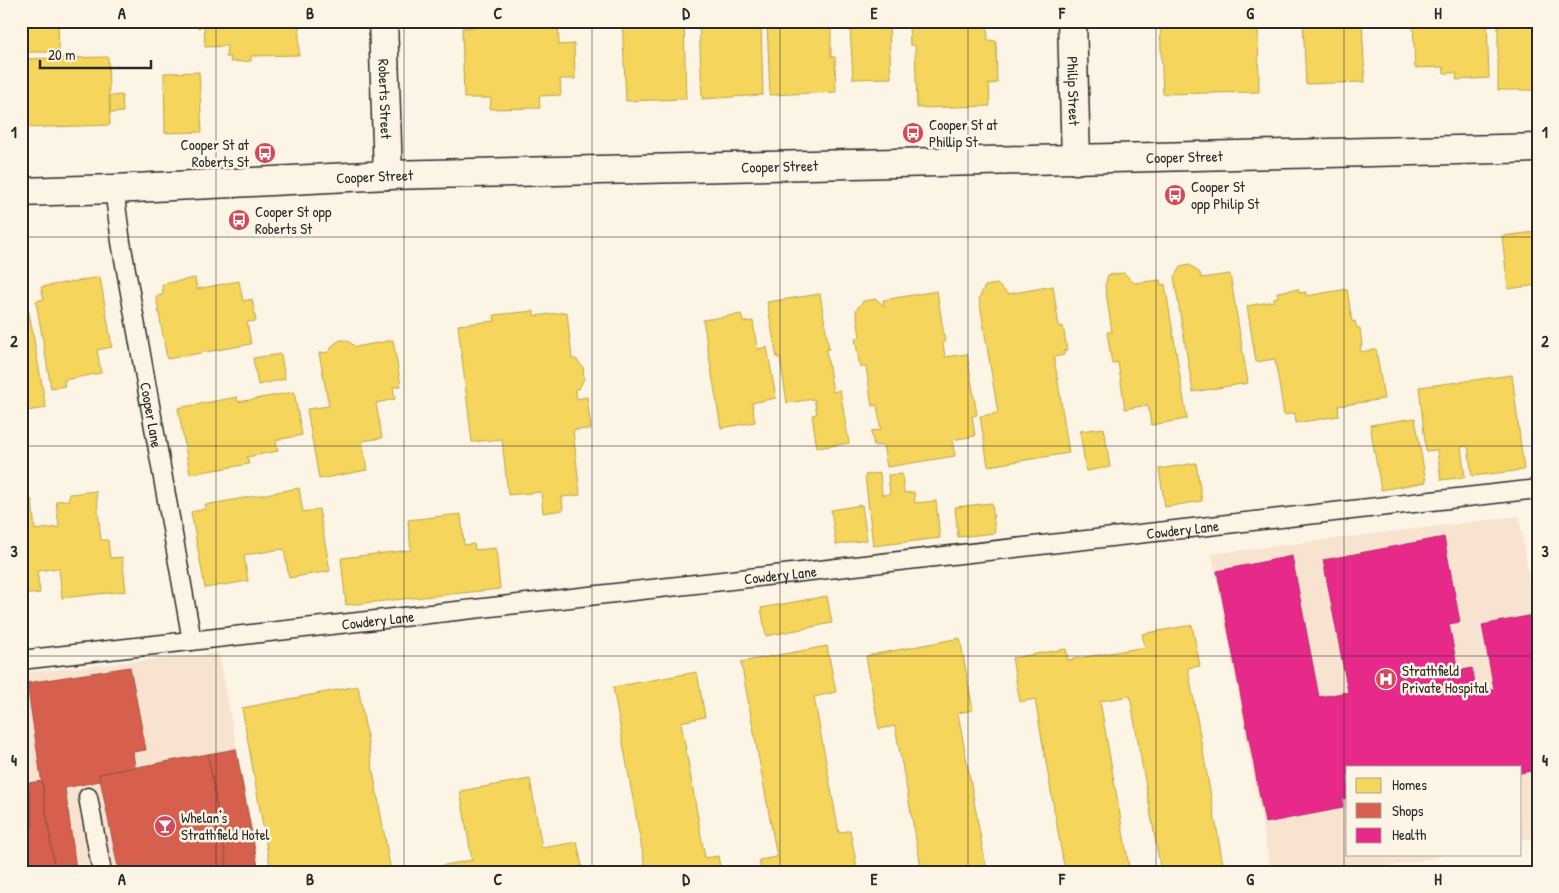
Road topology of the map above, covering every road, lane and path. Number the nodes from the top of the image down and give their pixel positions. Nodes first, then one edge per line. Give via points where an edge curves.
1 (383, 21) edge
2 (1072, 21) edge
3 (1538, 148) edge
4 (1076, 160) junction
5 (388, 175) junction
6 (114, 189) junction
7 (21, 192) edge
8 (1538, 489) edge
9 (192, 641) junction
10 (21, 660) edge
11 (88, 797) dead end
12 (102, 872) edge

1 - 5 street, Roberts Street
2 - 4 street, Philip Street
3 - 4 street, Cooper Street
4 - 5 street, Cooper Street
5 - 6 street, Cooper Street
6 - 7 street, Cooper Street
6 - 9 lane, Cooper Lane via 120,242
8 - 9 lane, Cowdery Lane
9 - 10 lane, Cowdery Lane
11 - 12 lane

